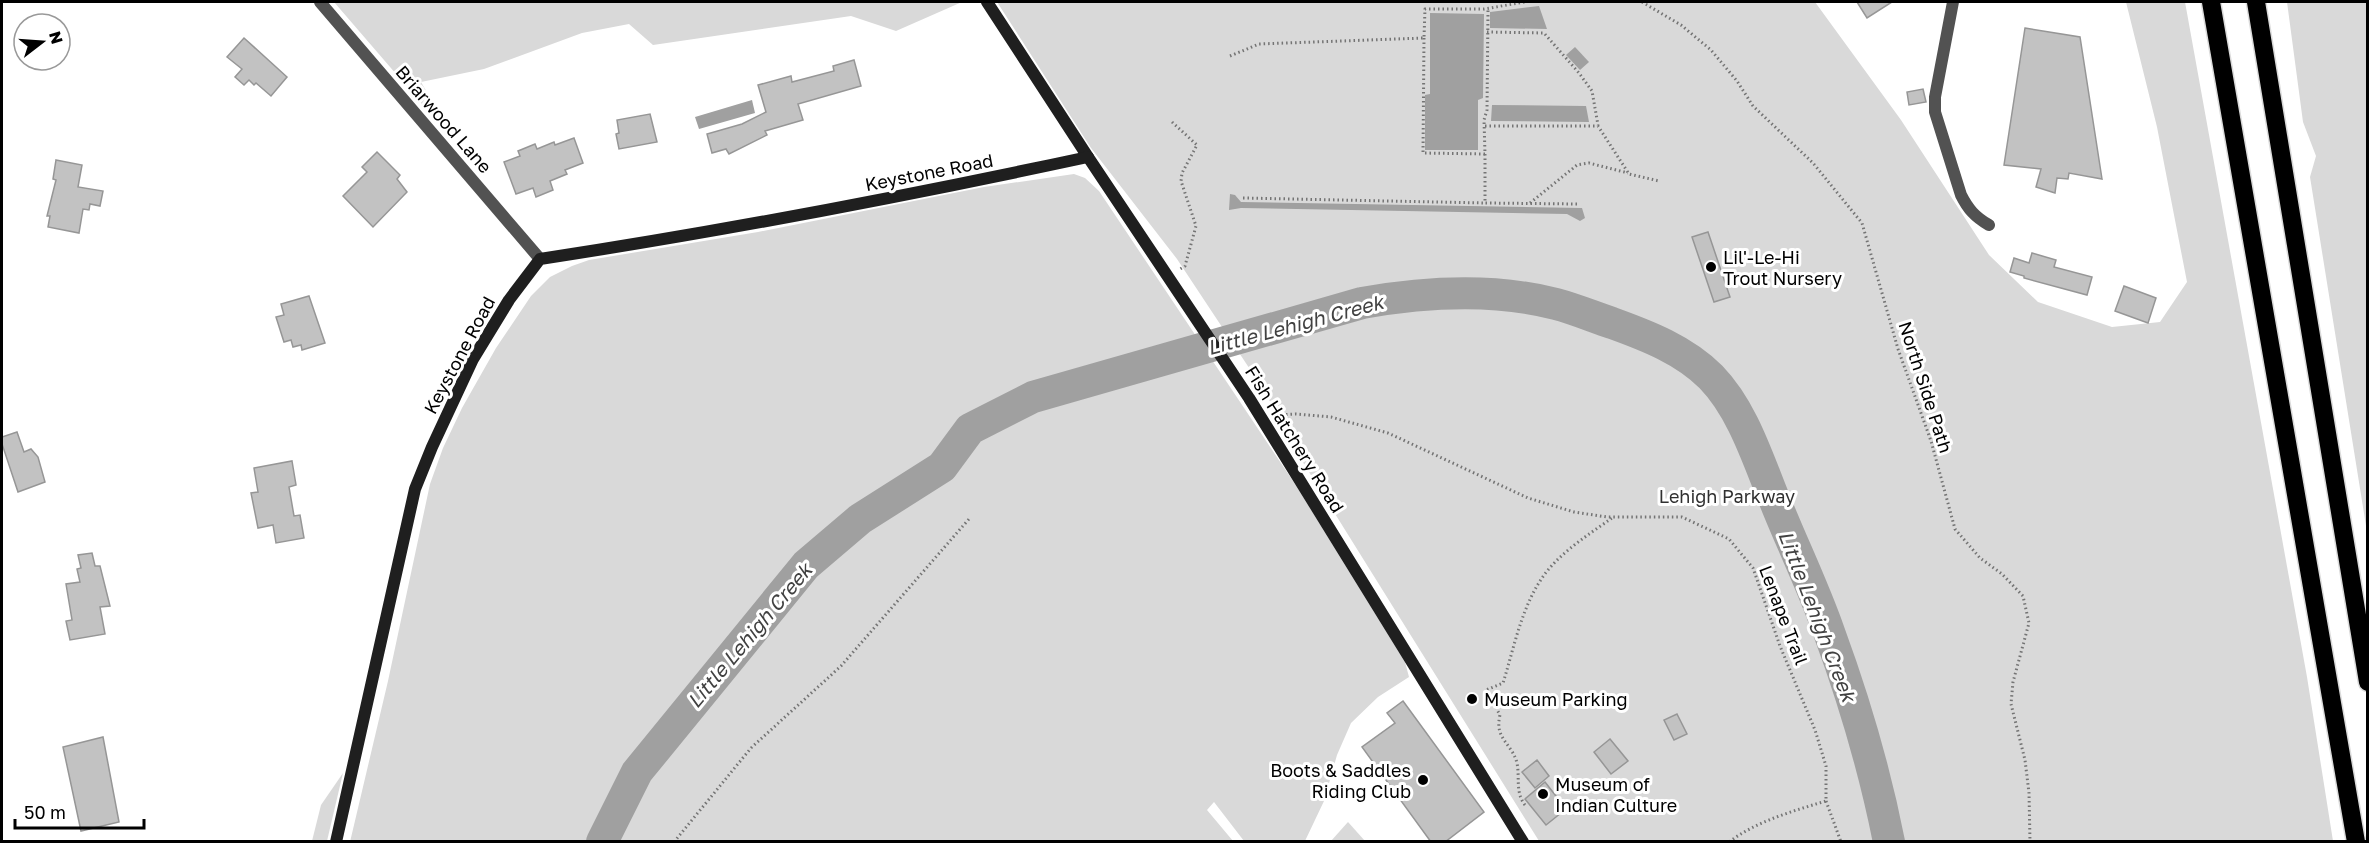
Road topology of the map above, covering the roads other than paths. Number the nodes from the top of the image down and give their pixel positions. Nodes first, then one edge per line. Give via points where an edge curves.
1 (320, 2) edge
2 (987, 2) edge
3 (1953, 2) edge
4 (2211, 2) edge
5 (2256, 2) edge
6 (1088, 157) junction
7 (1989, 225) dead end
8 (540, 259) junction
9 (2367, 682) edge
10 (336, 842) edge
11 (1523, 842) edge
12 (2356, 842) edge

1 - 8 street, Briarwood Lane
2 - 6 street, Fish Hatchery Road
3 - 7 street via 1935,112 1966,206
4 - 12 highway
5 - 9 highway
6 - 8 street, Keystone Road via 906,196
6 - 11 street, Fish Hatchery Road via 1249,398
8 - 10 street, Keystone Road via 508,300 473,359 415,489

